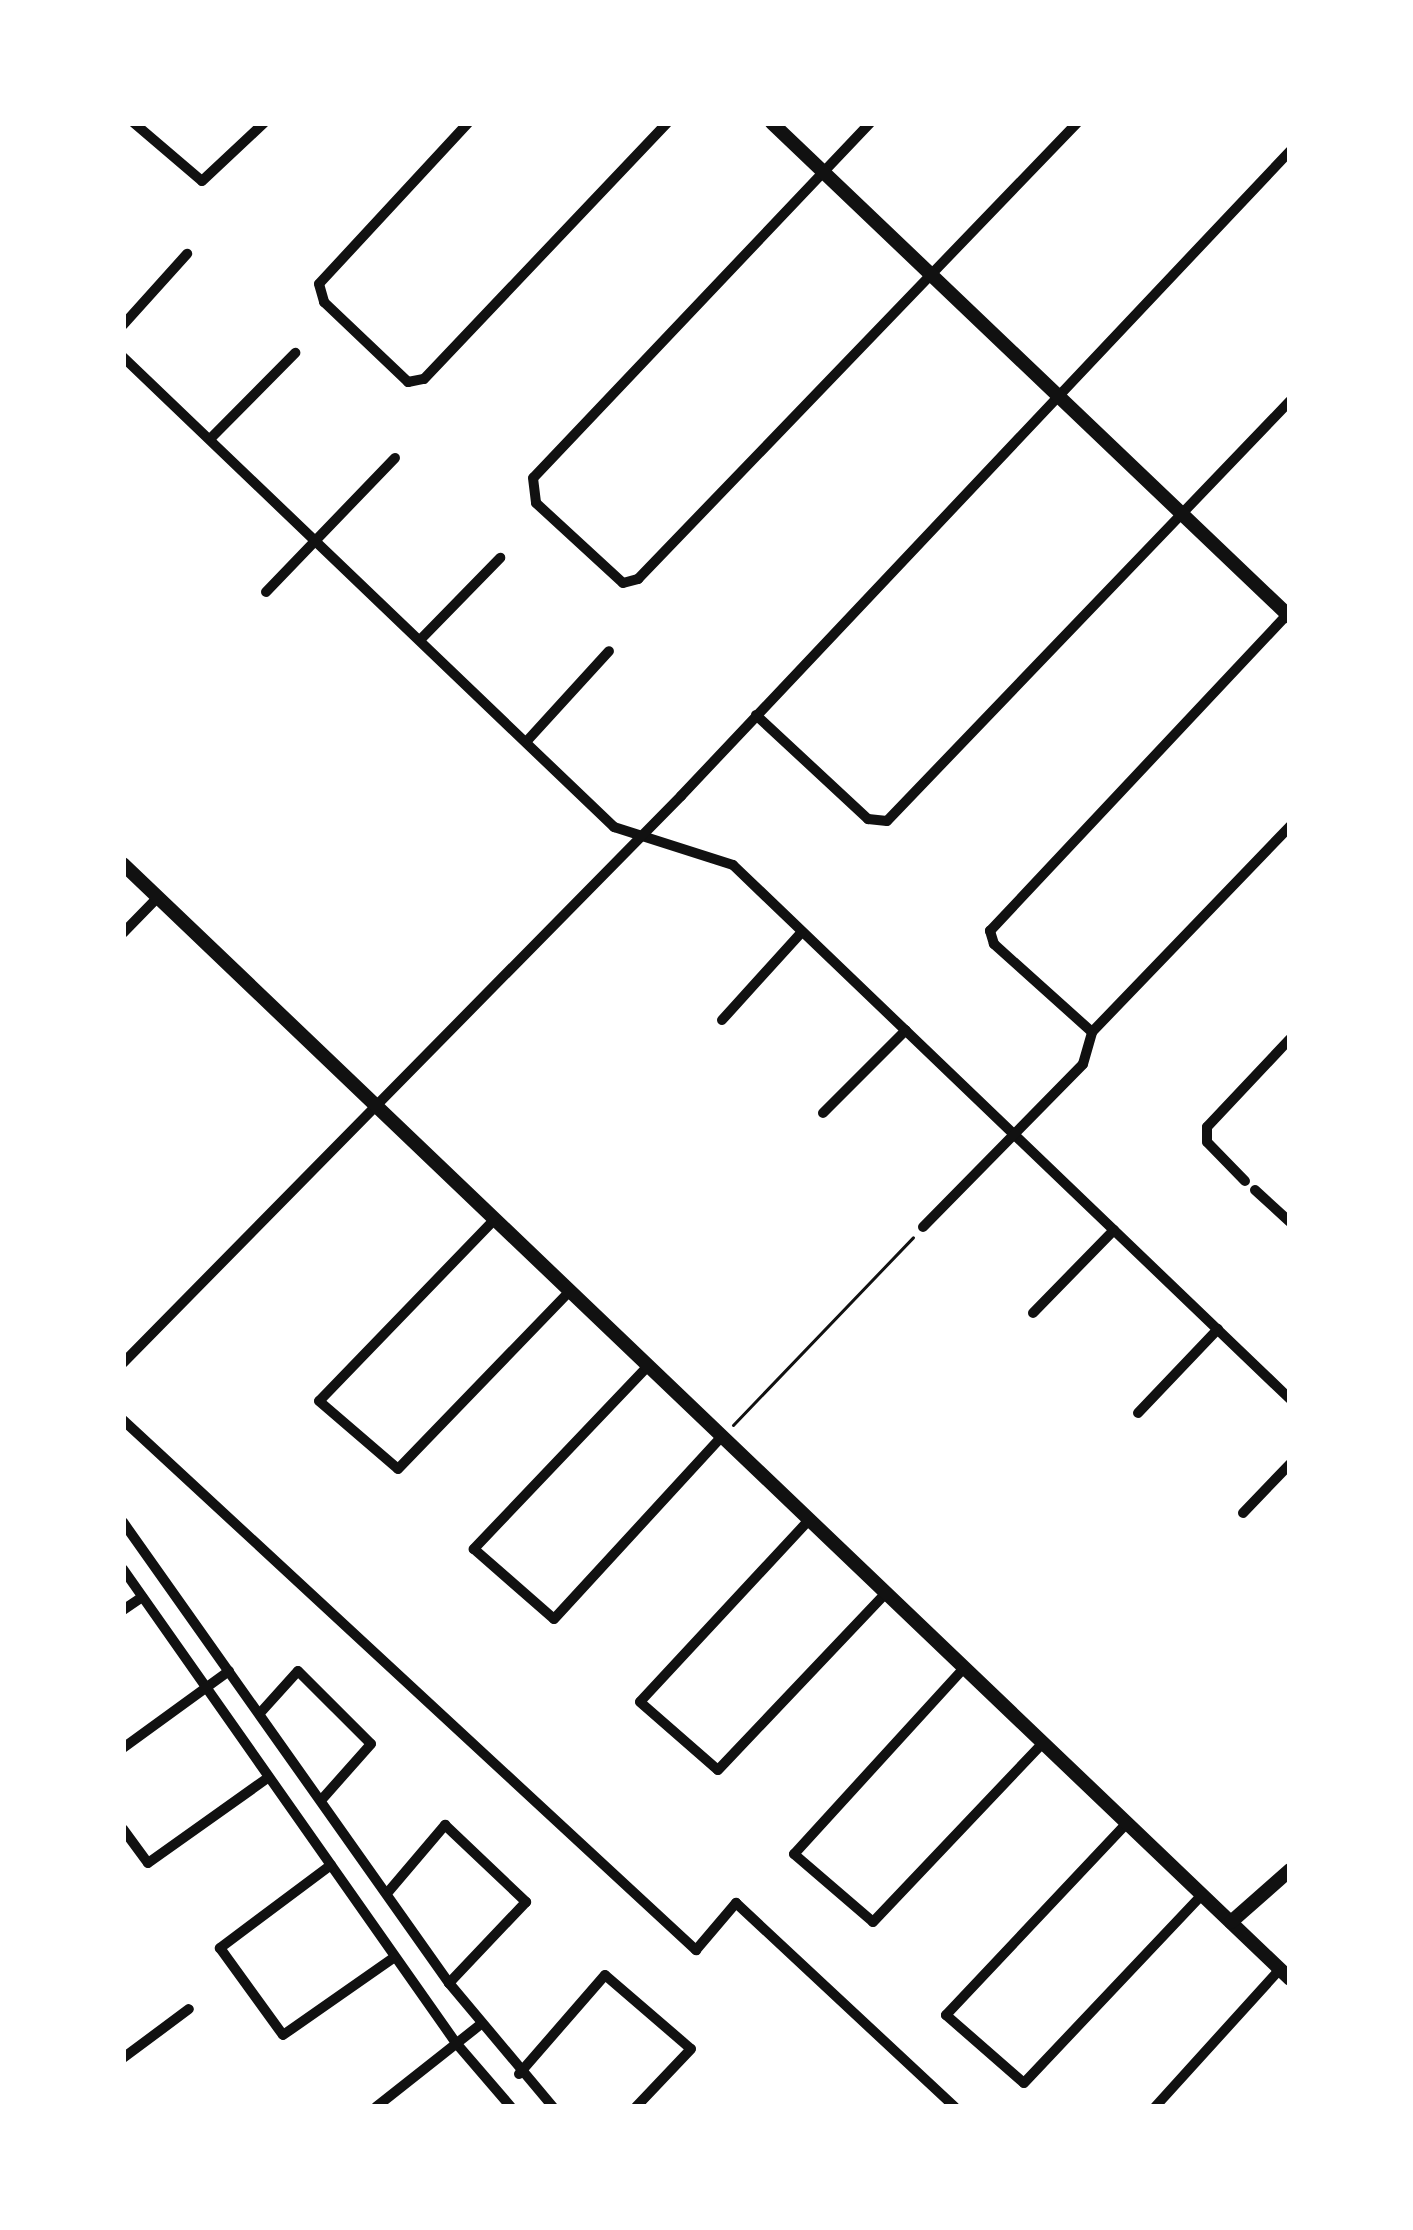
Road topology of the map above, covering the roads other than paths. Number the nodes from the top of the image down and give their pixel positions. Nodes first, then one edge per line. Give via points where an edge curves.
1 (134, 123) edge
2 (264, 123) edge
3 (468, 123) edge
4 (667, 123) edge
5 (772, 123) edge
6 (870, 123) edge
7 (1077, 123) edge
8 (1290, 151) edge
9 (823, 172) junction
10 (187, 254) dead end
11 (932, 274) junction
12 (123, 325) edge
13 (295, 353) dead end
14 (123, 357) edge
15 (1060, 396) junction
16 (1290, 401) edge
17 (212, 438) junction
18 (395, 458) dead end
19 (1183, 513) junction
20 (315, 540) junction
21 (500, 558) dead end
22 (266, 592) dead end
23 (1289, 615) edge
24 (420, 640) junction
25 (609, 651) dead end
26 (756, 716) junction
27 (526, 742) junction
28 (1290, 826) edge
29 (638, 838) junction
30 (123, 864) edge
31 (158, 898) junction
32 (123, 932) edge
33 (801, 934) junction
34 (722, 1020) dead end
35 (906, 1030) junction
36 (1092, 1032) junction
37 (1290, 1039) edge
38 (374, 1104) junction
39 (823, 1113) dead end
40 (1011, 1133) junction
41 (495, 1219) junction
42 (1290, 1222) edge
43 (922, 1227) road end
44 (1114, 1230) junction
45 (570, 1291) junction
46 (1033, 1313) dead end
47 (1218, 1329) junction
48 (123, 1363) edge
49 (648, 1366) junction
50 (1290, 1399) edge
51 (1138, 1413) dead end
52 (123, 1420) edge
53 (722, 1436) junction
54 (1290, 1464) edge
55 (1243, 1514) dead end
56 (809, 1520) junction
57 (123, 1522) edge
58 (123, 1570) edge
59 (886, 1593) junction
60 (142, 1597) junction
61 (123, 1610) edge
62 (964, 1667) junction
63 (229, 1671) junction
64 (206, 1688) junction
65 (261, 1712) junction
66 (1043, 1743) junction
67 (123, 1748) edge
68 (269, 1777) junction
69 (323, 1798) junction
70 (1127, 1823) junction
71 (123, 1829) edge
72 (331, 1865) junction
73 (1290, 1870) edge
74 (388, 1891) junction
75 (1202, 1895) junction
76 (1231, 1922) junction
77 (394, 1957) junction
78 (1285, 1974) edge
79 (449, 1983) junction
80 (189, 2009) dead end
81 (480, 2025) junction
82 (456, 2043) junction
83 (123, 2058) edge
84 (519, 2074) junction
85 (376, 2107) edge
86 (511, 2107) edge
87 (553, 2107) edge
88 (636, 2107) edge
89 (955, 2107) edge
90 (1155, 2107) edge

1 - 2 street via 202,181
3 - 4 street via 318,290 402,379 419,382
5 - 9 street
6 - 9 street
7 - 11 street
8 - 15 street
9 - 11 street
9 - 11 street via 530,490 616,579 632,583
10 - 12 street
11 - 15 street
13 - 17 street
14 - 17 street
15 - 19 street
15 - 26 street
16 - 19 street
17 - 20 street
18 - 20 street
19 - 23 street
19 - 26 street via 883,823
20 - 22 street
20 - 24 street
21 - 24 street
23 - 36 street via 990,935
24 - 27 street
25 - 27 street
26 - 29 street
27 - 29 street via 614,827
28 - 36 street
29 - 33 street via 725,860
29 - 38 street
30 - 31 street
31 - 32 street
31 - 38 street
33 - 34 street
33 - 35 street
35 - 39 street
35 - 40 street
36 - 40 street via 1083,1064
37 - 42 street via 1205,1134
38 - 41 street
38 - 48 street
40 - 43 street
40 - 44 street
41 - 45 street
41 - 45 street via 320,1401 398,1469
44 - 46 street
44 - 47 street
45 - 49 street
47 - 50 street
47 - 51 street
49 - 53 street
49 - 53 street via 474,1550 554,1619
52 - 89 street via 696,1950 736,1903
53 - 56 street
54 - 55 street
56 - 59 street
56 - 59 street via 640,1702 718,1770
57 - 63 street
58 - 60 street
59 - 62 street
60 - 61 street
60 - 64 street
62 - 66 street
62 - 66 street via 794,1854 873,1922
63 - 64 street
63 - 65 street
64 - 67 street
64 - 68 street
65 - 69 street
65 - 69 street via 298,1671 370,1744
66 - 70 street
68 - 71 street via 148,1863
68 - 72 street
69 - 74 street
70 - 75 street
70 - 75 street via 946,2015 1024,2084
72 - 77 street
72 - 77 street via 220,1948 284,2035
73 - 76 street
74 - 79 street
74 - 79 street via 445,1825 526,1902
75 - 76 street
76 - 78 street
77 - 82 street
78 - 90 street
79 - 81 street
80 - 83 street
81 - 82 street
81 - 84 street
82 - 85 street
82 - 86 street
84 - 87 street
84 - 88 street via 605,1975 691,2049

